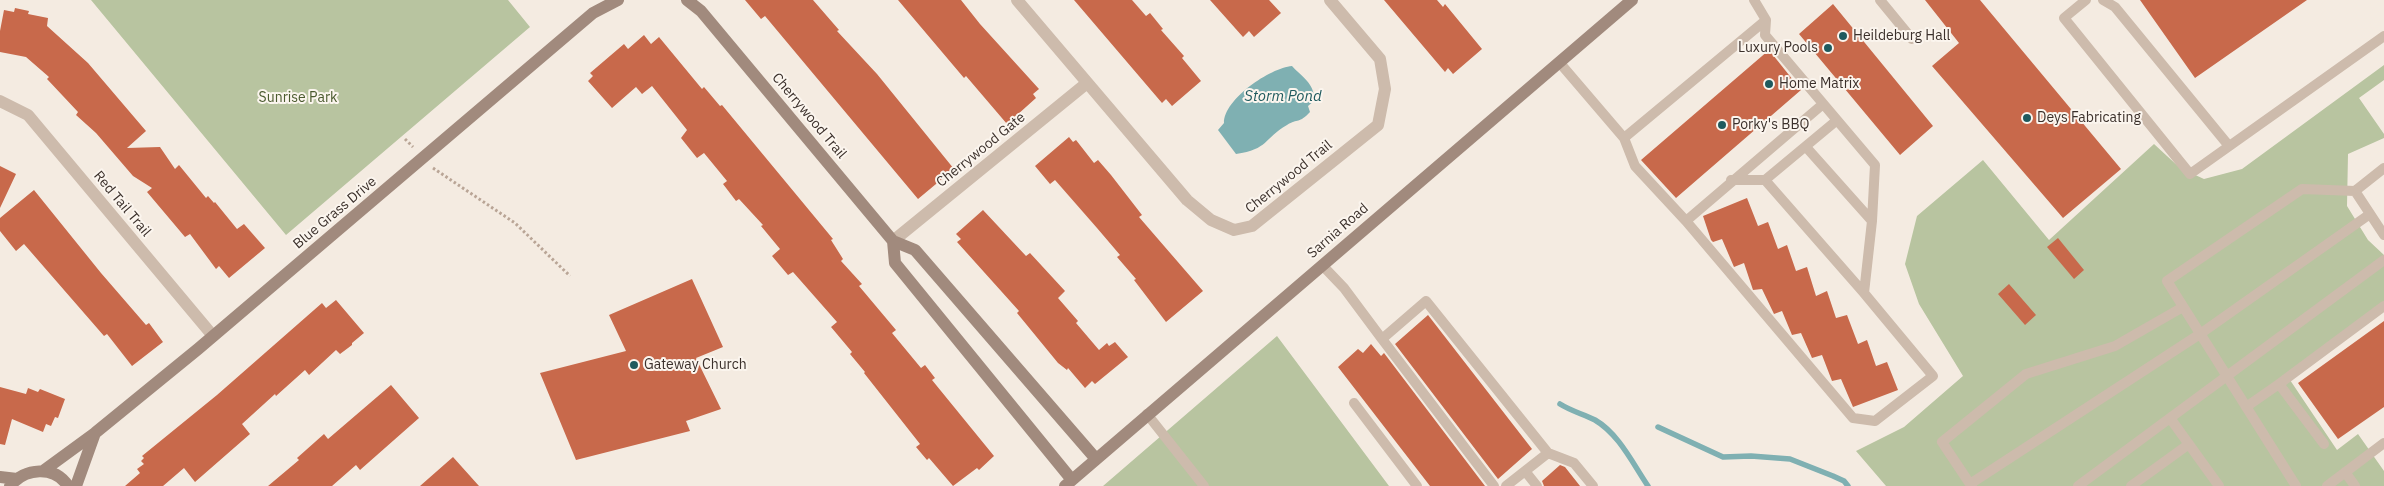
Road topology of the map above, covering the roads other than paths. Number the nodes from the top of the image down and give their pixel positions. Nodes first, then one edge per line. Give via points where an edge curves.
1 (600, 0) edge
2 (618, 0) edge
3 (687, 0) edge
4 (1017, 0) edge
5 (1330, 0) edge
6 (1632, 0) edge
7 (1754, 0) edge
8 (1880, 0) edge
9 (2086, 0) edge
10 (2103, 0) edge
11 (698, 5) edge
12 (593, 13) junction
13 (1766, 20) junction
14 (2384, 36) edge
15 (1912, 40) dead end
16 (1559, 62) junction
17 (1087, 83) junction
18 (0, 101) edge
19 (1823, 104) junction
20 (1836, 121) junction
21 (1624, 138) junction
22 (2229, 146) junction
23 (1806, 147) junction
24 (2384, 168) edge
25 (1732, 180) junction
26 (1765, 180) junction
27 (2354, 191) junction
28 (2370, 214) junction
29 (1686, 221) junction
30 (1872, 221) junction
31 (2384, 235) edge
32 (894, 241) junction
33 (2384, 260) edge
34 (1322, 265) junction
35 (1864, 293) junction
36 (2384, 306) edge
37 (2183, 307) junction
38 (2200, 334) junction
39 (212, 336) junction
40 (1382, 339) junction
41 (2228, 377) junction
42 (2278, 384) junction
43 (1354, 403) dead end
44 (2246, 407) junction
45 (1147, 414) junction
46 (2170, 418) junction
47 (95, 433) junction
48 (2384, 443) edge
49 (2189, 444) junction
50 (2324, 444) dead end
51 (1548, 453) junction
52 (1096, 460) junction
53 (43, 471) junction
54 (1525, 471) junction
55 (2345, 472) junction
56 (0, 477) edge
57 (13, 482) edge
58 (1068, 483) edge
59 (1971, 485) edge
60 (68, 486) edge
61 (76, 486) edge
62 (1204, 486) edge
63 (1417, 486) edge
64 (1494, 486) edge
65 (1506, 486) edge
66 (1537, 486) edge
67 (1592, 486) edge
68 (2078, 486) edge
69 (2131, 486) edge
70 (2220, 486) edge
71 (2296, 486) edge
72 (2327, 486) edge
73 (2355, 486) edge

1 - 12 street, Blue Grass Drive
2 - 12 street, Blue Grass Drive
3 - 11 street, Cherrywood Trail
4 - 17 street, Cherrywood Trail
5 - 17 street, Cherrywood Trail via 1380,59 1385,88 1378,125 1252,226 1234,230 1211,220 1187,200
6 - 16 street, Sarnia Road
7 - 13 lane
8 - 15 lane
9 - 22 lane via 2064,18 2190,174
10 - 22 lane via 2115,7
11 - 32 street, Cherrywood Trail
12 - 39 street, Blue Grass Drive
13 - 19 lane via 1766,35
13 - 21 lane
14 - 22 lane
16 - 21 lane
16 - 34 street, Sarnia Road
17 - 32 street, Cherrywood Gate
18 - 39 street, Red Tail Trail via 28,115
19 - 20 lane
19 - 25 lane
20 - 23 lane
20 - 30 lane via 1875,164
21 - 29 lane via 1635,166
23 - 26 lane
23 - 30 lane
24 - 27 lane
25 - 26 lane
25 - 29 lane
26 - 35 lane
27 - 28 lane
27 - 37 lane via 2302,189 2167,281
28 - 31 lane
28 - 38 lane
29 - 35 lane via 1853,418 1875,420 1933,376
30 - 35 lane
32 - 52 street, Cherrywood Trail via 915,250
32 - 58 street via 895,263
33 - 41 lane
34 - 40 lane via 1344,288
34 - 45 street, Sarnia Road
36 - 42 lane
37 - 38 lane
37 - 59 lane via 2115,346 2026,374 1942,442
38 - 41 lane
38 - 59 lane
39 - 47 street, Blue Grass Drive
40 - 51 lane via 1426,301
40 - 64 lane
41 - 44 lane
41 - 46 lane
42 - 44 lane
42 - 50 lane
43 - 63 lane
44 - 71 lane
45 - 52 street, Sarnia Road
45 - 62 lane
46 - 49 lane
46 - 68 lane
47 - 53 street, Blue Grass Drive
47 - 61 street
48 - 55 lane
49 - 69 lane
49 - 70 lane
51 - 54 lane
51 - 67 lane via 1574,463
52 - 58 street, Sarnia Road
53 - 57 street via 29,472
53 - 60 street via 56,475
54 - 65 lane
54 - 66 lane
55 - 72 lane
55 - 73 lane
56 - 57 street

